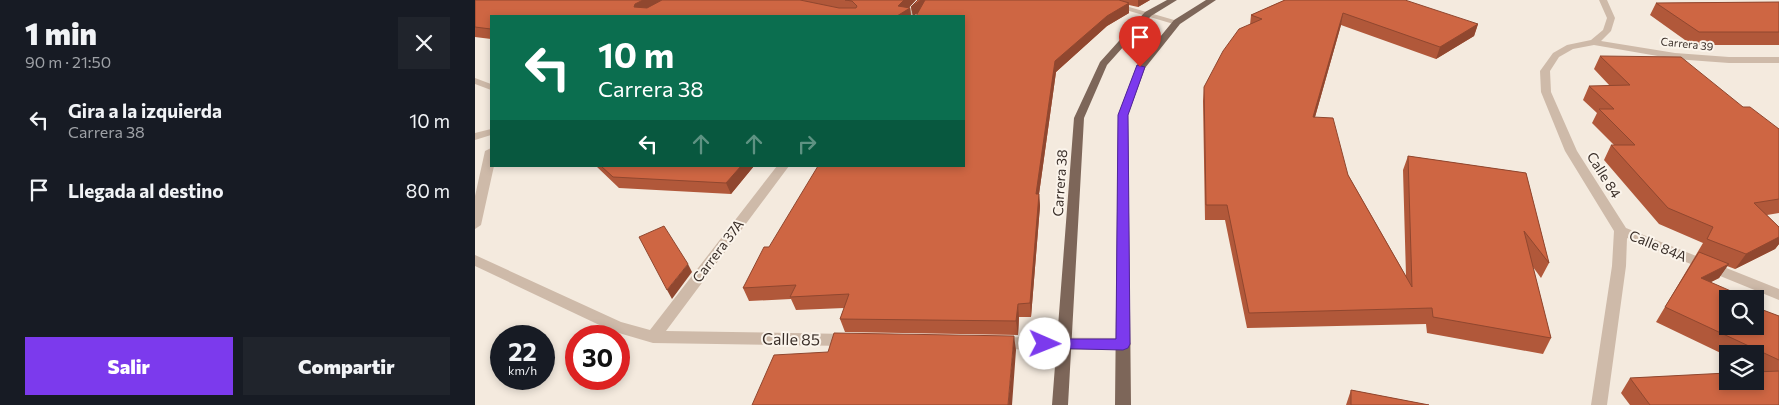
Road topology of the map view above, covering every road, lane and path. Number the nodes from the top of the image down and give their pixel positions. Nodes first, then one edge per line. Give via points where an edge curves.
1 (924, 0) edge
2 (1096, 0) edge
3 (1173, 0) edge
4 (1212, 0) edge
5 (1603, 0) edge
6 (1148, 14) junction
7 (906, 15) edge
8 (1177, 22) junction
9 (1594, 42) junction
10 (1779, 60) edge
11 (475, 81) edge
12 (490, 87) edge
13 (490, 132) edge
14 (475, 137) edge
15 (490, 157) edge
16 (782, 167) edge
17 (475, 225) edge
18 (1621, 231) junction
19 (475, 260) edge
20 (1779, 295) edge
21 (653, 337) junction
22 (858, 341) edge
23 (986, 343) edge
24 (1064, 344) junction
25 (1123, 344) junction
26 (1061, 405) edge
27 (1123, 405) edge
28 (1599, 405) edge

1 - 7 street
2 - 6 street
3 - 6 main road, Carrera 38
4 - 8 main road
5 - 9 street via 1611,18 1607,31
6 - 8 street
6 - 24 main road, Carrera 38 via 1103,64 1079,118
8 - 25 main road via 1140,67 1123,115
9 - 10 street, Carrera 39 via 1675,56
9 - 18 street, Calle 84 via 1570,47 1556,55 1545,71 1545,92 1571,151
11 - 12 street
13 - 14 street
15 - 17 street
16 - 21 street, Carrera 37A
18 - 20 street, Calle 84A
18 - 28 street
19 - 21 street, Calle 85 via 617,327
21 - 22 street, Calle 85
23 - 24 street
24 - 25 street
24 - 26 main road, Carrera 38
25 - 27 main road

